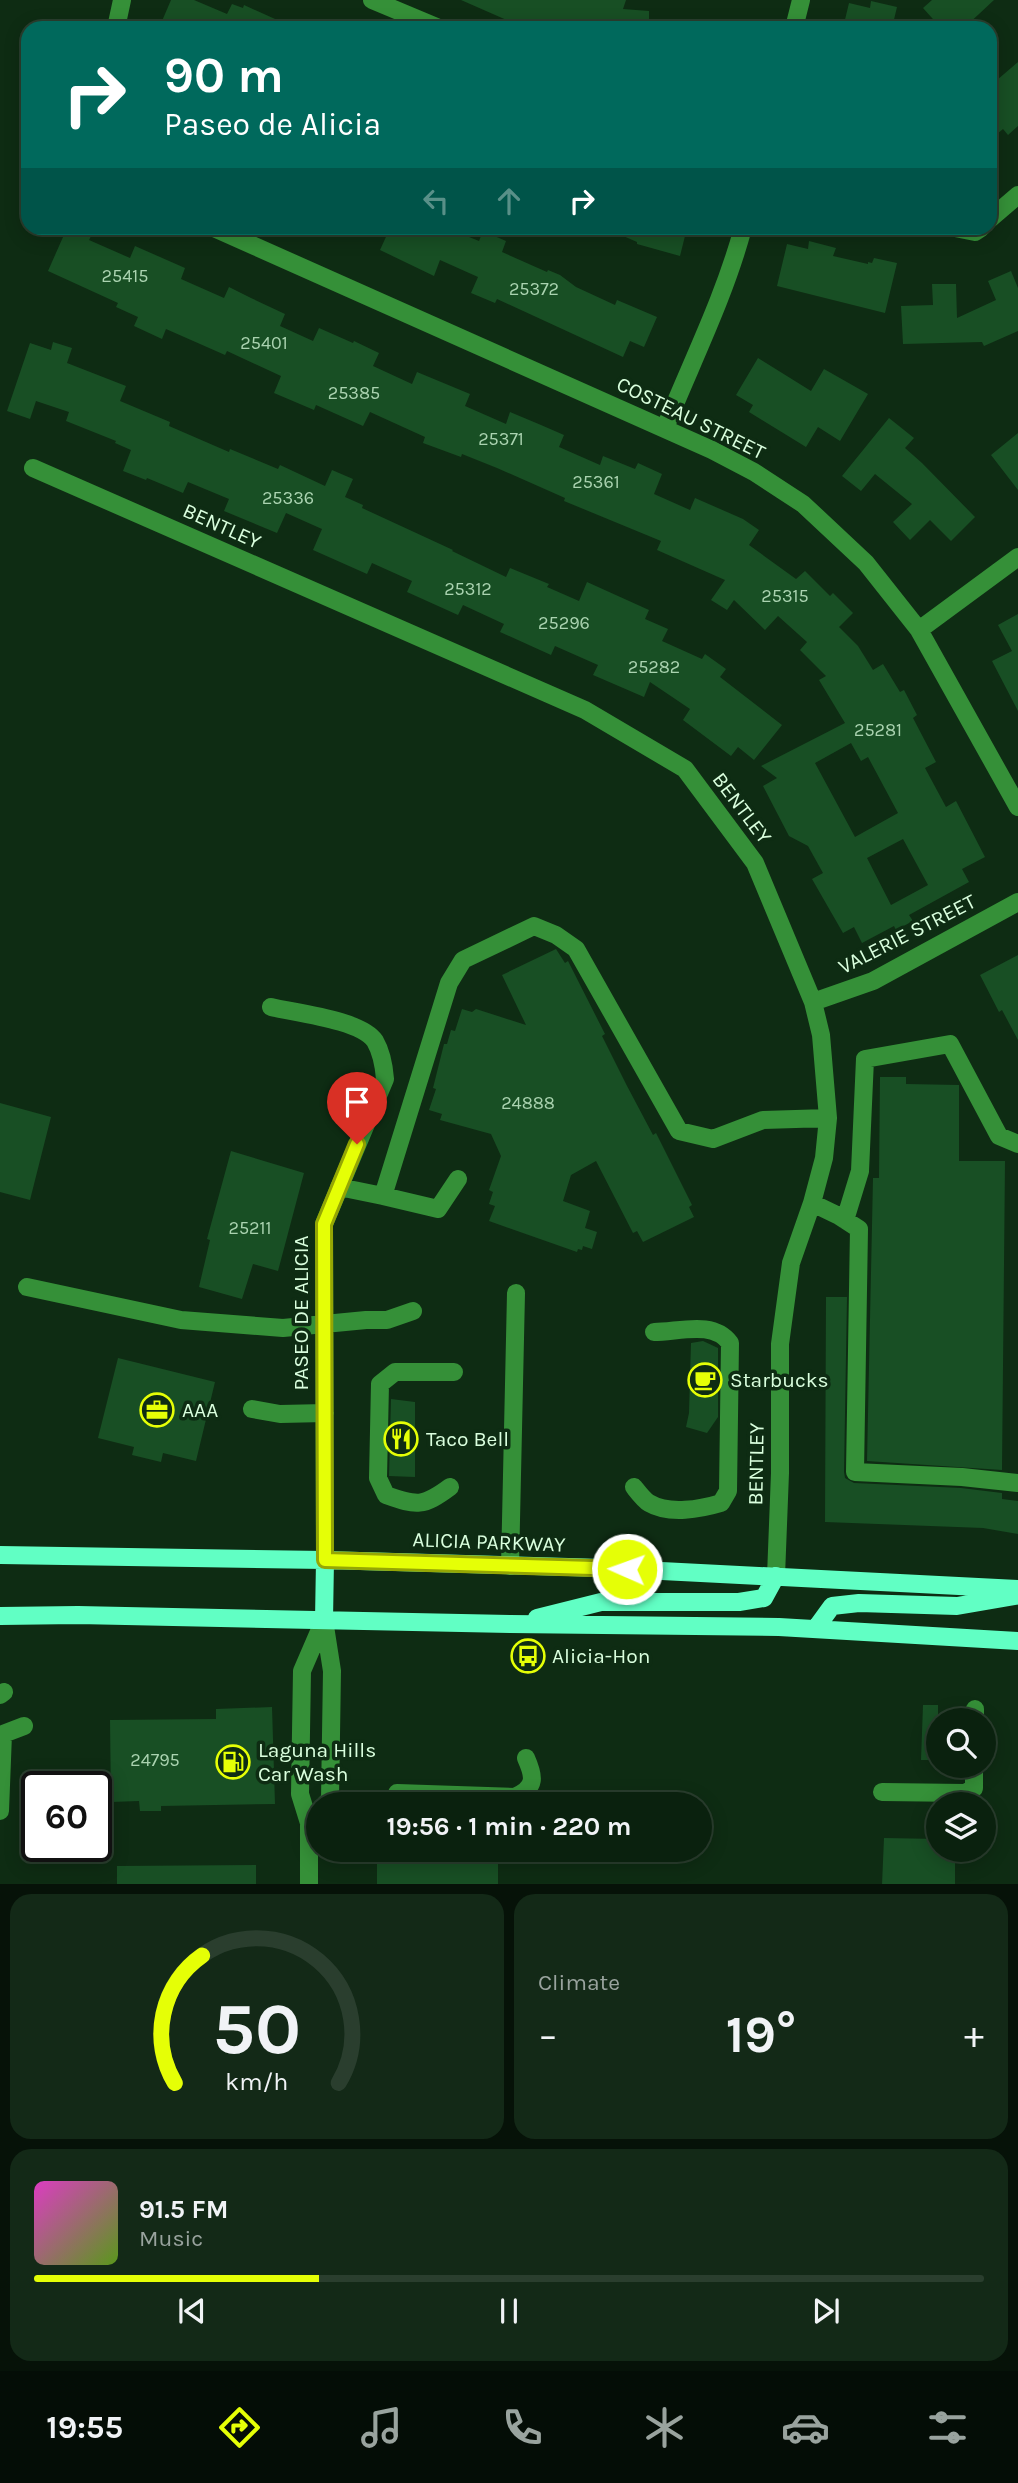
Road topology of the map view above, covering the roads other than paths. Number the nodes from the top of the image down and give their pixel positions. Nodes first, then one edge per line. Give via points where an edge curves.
1 (122, 0) edge
2 (372, 0) edge
3 (802, 0) edge
4 (118, 21) edge
5 (422, 21) edge
6 (796, 21) edge
7 (1018, 195) edge
8 (997, 213) edge
9 (230, 235) edge
10 (741, 235) edge
11 (665, 428) junction
12 (33, 468) dead end
13 (1018, 557) edge
14 (919, 630) junction
15 (1018, 807) edge
16 (1018, 902) edge
17 (813, 1002) junction
18 (271, 1007) dead end
19 (828, 1118) junction
20 (1018, 1144) edge
21 (458, 1179) dead end
22 (339, 1187) junction
23 (383, 1196) junction
24 (812, 1203) junction
25 (845, 1220) junction
26 (27, 1287) dead end
27 (516, 1293) dead end
28 (413, 1311) dead end
29 (324, 1324) junction
30 (654, 1332) dead end
31 (454, 1372) dead end
32 (252, 1409) dead end
33 (325, 1413) junction
34 (1018, 1483) edge
35 (634, 1487) dead end
36 (450, 1488) dead end
37 (0, 1555) edge
38 (325, 1560) junction
39 (510, 1566) junction
40 (776, 1576) junction
41 (1018, 1589) edge
42 (1018, 1595) edge
43 (0, 1616) edge
44 (324, 1620) junction
45 (510, 1625) junction
46 (816, 1628) junction
47 (1018, 1641) edge
48 (24, 1726) dead end
49 (526, 1758) dead end
50 (974, 1778) edge
51 (882, 1791) dead end
52 (330, 1792) edge
53 (525, 1792) edge
54 (306, 1804) edge
55 (0, 1811) edge
56 (311, 1862) edge
57 (309, 1884) edge

1 - 4 street
2 - 5 street
3 - 6 street
7 - 8 street
9 - 11 street, COSTEAU STREET
10 - 11 street via 709,328
11 - 14 street, COSTEAU STREET via 754,472 803,504 866,563
12 - 17 street, BENTLEY via 585,710 685,769 755,863
13 - 14 street
14 - 15 street, COSTEAU STREET
16 - 17 street, VALERIE STREET via 873,981
17 - 19 street, BENTLEY via 821,1035
18 - 22 street, PASEO DE ALICIA via 360,1028 374,1040 384,1063 384,1079
19 - 23 street via 763,1119 713,1139 678,1130 576,949 534,926 463,960 449,983
19 - 24 street, BENTLEY
20 - 25 street via 999,1136 950,1044 865,1059 860,1171
21 - 23 street via 438,1209
22 - 23 street
22 - 29 street, PASEO DE ALICIA via 324,1224
24 - 25 street
24 - 40 street, BENTLEY via 790,1263 780,1344
25 - 34 street via 859,1228 855,1472
26 - 29 street via 181,1320 283,1328
27 - 39 street
28 - 29 street via 387,1320
29 - 33 street, PASEO DE ALICIA
30 - 35 street via 709,1329 723,1334 730,1343 727,1491 721,1503 670,1509 649,1503
31 - 36 street via 395,1372 380,1384 378,1478 386,1495 429,1503
32 - 33 street
33 - 38 street, PASEO DE ALICIA
37 - 38 main road, ALICIA PARKWAY
38 - 39 main road, ALICIA PARKWAY
38 - 44 main road
39 - 40 main road, ALICIA PARKWAY
40 - 41 main road, ALICIA PARKWAY
40 - 45 main road via 764,1598 601,1602
42 - 46 main road via 957,1606 832,1606
43 - 44 main road
44 - 45 main road
44 - 52 street via 332,1671
44 - 54 street via 302,1671 300,1794
45 - 46 main road
46 - 47 main road
48 - 55 street via 4,1734
49 - 53 street via 532,1783
50 - 51 street via 974,1788 965,1793
56 - 57 street

